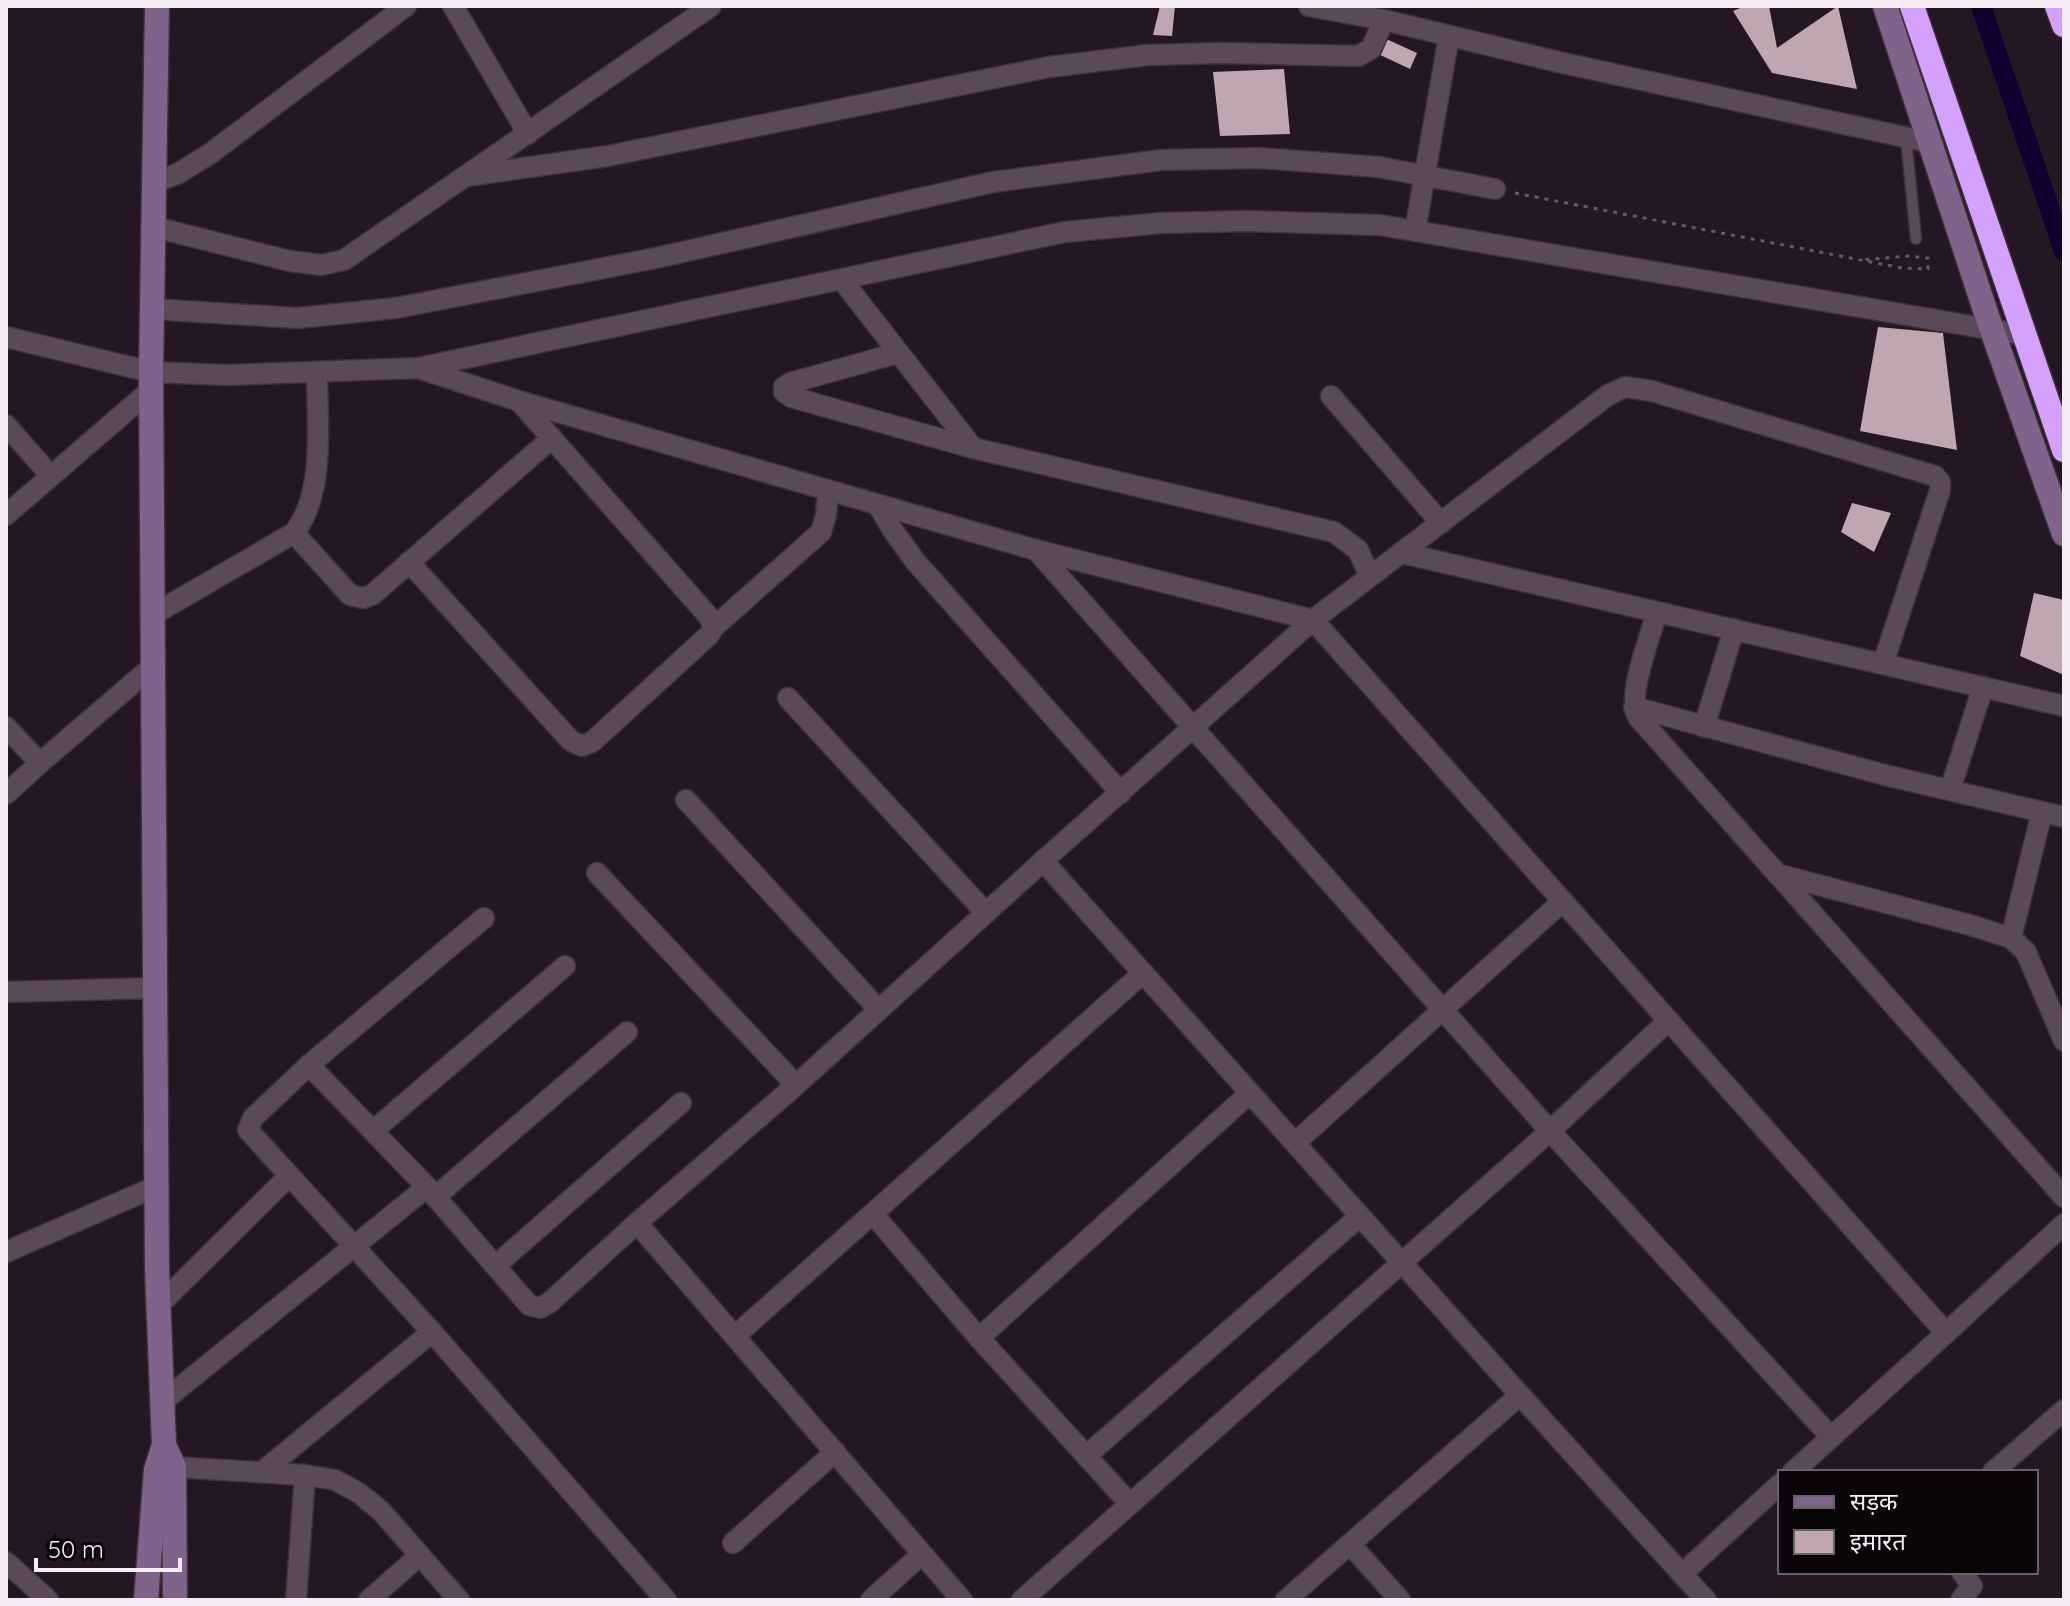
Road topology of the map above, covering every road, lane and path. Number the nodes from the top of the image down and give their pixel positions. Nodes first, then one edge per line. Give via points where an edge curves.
1 (406, 6) edge
2 (453, 6) edge
3 (711, 6) edge
4 (1309, 6) edge
5 (1885, 6) edge
6 (1912, 6) edge
7 (2057, 6) edge
8 (163, 10) edge
9 (1384, 20) junction
10 (2064, 25) edge
11 (1449, 36) junction
12 (528, 134) junction
13 (1906, 137) junction
14 (1932, 143) junction
15 (1427, 174) junction
16 (467, 176) junction
17 (154, 183) junction
18 (1495, 189) joint
19 (1419, 213) junction
20 (154, 227) junction
21 (1916, 239) dead end
22 (1861, 260) junction
23 (842, 280) junction
24 (1987, 312) junction
25 (153, 326) junction
26 (2023, 332) junction
27 (6, 337) edge
28 (898, 353) junction
29 (418, 368) junction
30 (317, 372) junction
31 (152, 380) junction
32 (1331, 396) dead end
33 (519, 401) junction
34 (6, 425) edge
35 (552, 438) junction
36 (973, 448) junction
37 (2064, 450) edge
38 (51, 476) junction
39 (828, 490) junction
40 (878, 505) junction
41 (6, 515) edge
42 (1441, 523) junction
43 (294, 533) junction
44 (2064, 534) edge
45 (1036, 550) junction
46 (1402, 553) junction
47 (409, 562) junction
48 (1369, 575) junction
49 (1657, 612) junction
50 (154, 614) junction
51 (1313, 620) junction
52 (713, 628) junction
53 (1734, 629) junction
54 (1883, 664) junction
55 (154, 665) junction
56 (1983, 687) junction
57 (788, 698) dead end
58 (2064, 706) edge
59 (1634, 707) junction
60 (1194, 726) junction
61 (6, 727) edge
62 (1704, 727) junction
63 (40, 763) junction
64 (1950, 790) junction
65 (1121, 793) junction
66 (6, 794) edge
67 (686, 800) dead end
68 (2042, 812) junction
69 (2064, 817) edge
70 (1043, 861) junction
71 (597, 873) dead end
72 (1777, 874) junction
73 (1563, 901) junction
74 (986, 913) junction
75 (484, 918) dead end
76 (2011, 938) junction
77 (565, 966) dead end
78 (1143, 973) junction
79 (156, 988) junction
80 (6, 992) edge
81 (1442, 1008) junction
82 (879, 1010) junction
83 (1668, 1021) junction
84 (627, 1032) dead end
85 (2064, 1041) edge
86 (309, 1065) junction
87 (796, 1085) junction
88 (1250, 1093) junction
89 (681, 1103) dead end
90 (374, 1130) junction
91 (1550, 1131) junction
92 (1295, 1143) junction
93 (289, 1176) junction
94 (157, 1186) junction
95 (431, 1192) junction
96 (2064, 1197) edge
97 (873, 1214) junction
98 (1360, 1216) junction
99 (637, 1223) junction
100 (2064, 1224) edge
101 (354, 1246) junction
102 (6, 1252) edge
103 (1402, 1262) junction
104 (495, 1266) junction
105 (159, 1305) junction
106 (432, 1332) junction
107 (1946, 1333) junction
108 (735, 1336) junction
109 (979, 1338) junction
110 (1520, 1395) junction
111 (162, 1402) junction
112 (2064, 1410) edge
113 (1831, 1437) junction
114 (835, 1452) junction
115 (169, 1456) junction
116 (1086, 1456) junction
117 (1795, 1470) edge
118 (1995, 1470) edge
119 (262, 1472) junction
120 (305, 1475) junction
121 (1778, 1486) edge
122 (1130, 1504) junction
123 (733, 1543) dead end
124 (1350, 1544) junction
125 (922, 1554) junction
126 (420, 1555) junction
127 (6, 1562) edge
128 (1682, 1574) junction
129 (48, 1600) edge
130 (146, 1600) edge
131 (175, 1600) edge
132 (296, 1600) edge
133 (369, 1600) edge
134 (459, 1600) edge
135 (666, 1600) edge
136 (871, 1600) edge
137 (962, 1600) edge
138 (1022, 1600) edge
139 (1286, 1600) edge
140 (1400, 1600) edge
141 (1706, 1600) edge

1 - 17 street via 211,153
2 - 12 street
3 - 12 street
4 - 9 street
5 - 14 street
6 - 26 highway
7 - 10 highway
8 - 17 street
9 - 11 street
9 - 16 street via 1371,49 1358,56 1177,54 1049,67 608,156
11 - 13 street
11 - 15 street
12 - 16 street
13 - 14 street
13 - 21 lane
14 - 24 street
15 - 18 street
15 - 19 street
15 - 25 street via 1259,158 1161,160 993,182 656,258 396,308
16 - 20 street via 344,260 321,265
17 - 20 street
18 - 22 path
19 - 23 street via 1333,222 1113,226
19 - 24 street
20 - 25 street
22 - 22 path via 1922,270 1930,263 1918,256
23 - 28 street
23 - 29 street
24 - 26 street
24 - 44 street
25 - 31 street
26 - 37 highway
27 - 31 street
28 - 36 street
28 - 36 street via 790,383 784,392
29 - 30 street
29 - 33 street
30 - 31 street
30 - 43 street via 314,496
31 - 38 street
31 - 50 street
32 - 42 street
33 - 35 street
33 - 39 street
34 - 38 street
35 - 47 street
35 - 52 street via 710,618
36 - 48 street via 1334,532 1358,550
38 - 41 street
39 - 40 street
39 - 52 street via 821,532
40 - 45 street
40 - 65 street via 915,561
42 - 46 street
42 - 54 street via 1625,387 1928,472 1940,482 1940,490
43 - 47 street via 350,595 372,595
43 - 50 street
45 - 51 street
45 - 60 street
46 - 48 street
46 - 49 street
47 - 52 street via 571,741 582,746
48 - 51 street
49 - 53 street
49 - 59 street
50 - 55 street
51 - 60 street
51 - 73 street
53 - 54 street
53 - 62 street
54 - 56 street
55 - 63 street
55 - 79 street
56 - 58 street
56 - 64 street
57 - 74 street
59 - 62 street
59 - 72 street
60 - 65 street
60 - 81 street
61 - 63 street
62 - 64 street
63 - 66 street
64 - 68 street
65 - 70 street
67 - 82 street
68 - 69 street
68 - 76 street
70 - 74 street
70 - 78 street
71 - 87 street
72 - 76 street
72 - 96 street
73 - 81 street
73 - 83 street
74 - 82 street
75 - 86 street
76 - 85 street via 2026,952
77 - 90 street
78 - 88 street
78 - 97 street
79 - 80 street
79 - 94 street
81 - 91 street
81 - 92 street
82 - 87 street
83 - 91 street
83 - 107 street
84 - 95 street
86 - 90 street
86 - 93 street via 253,1118 248,1130
87 - 99 street
88 - 92 street
88 - 109 street
89 - 104 street
90 - 95 street
91 - 103 street
91 - 113 street
92 - 98 street
93 - 101 street
93 - 105 street
94 - 102 street
94 - 105 street
95 - 101 street
95 - 104 street
97 - 108 street
97 - 109 street
98 - 103 street
98 - 116 street
99 - 104 street via 540,1308 529,1305
99 - 108 street
100 - 107 street
101 - 106 street
101 - 111 street
103 - 110 street
103 - 122 street
105 - 111 street
106 - 119 street
106 - 135 street
107 - 113 street
108 - 114 street
109 - 116 street
110 - 124 street
110 - 128 street
111 - 115 street
112 - 118 street
113 - 117 street
114 - 123 street
114 - 125 street
115 - 119 street
115 - 130 street via 156,1470
115 - 131 street
116 - 122 street
119 - 120 street
120 - 126 street via 335,1480 359,1493
120 - 132 street
121 - 128 street
122 - 138 street
124 - 139 street
124 - 140 street
125 - 136 street
125 - 137 street
126 - 133 street
126 - 134 street
127 - 129 street
128 - 141 street

